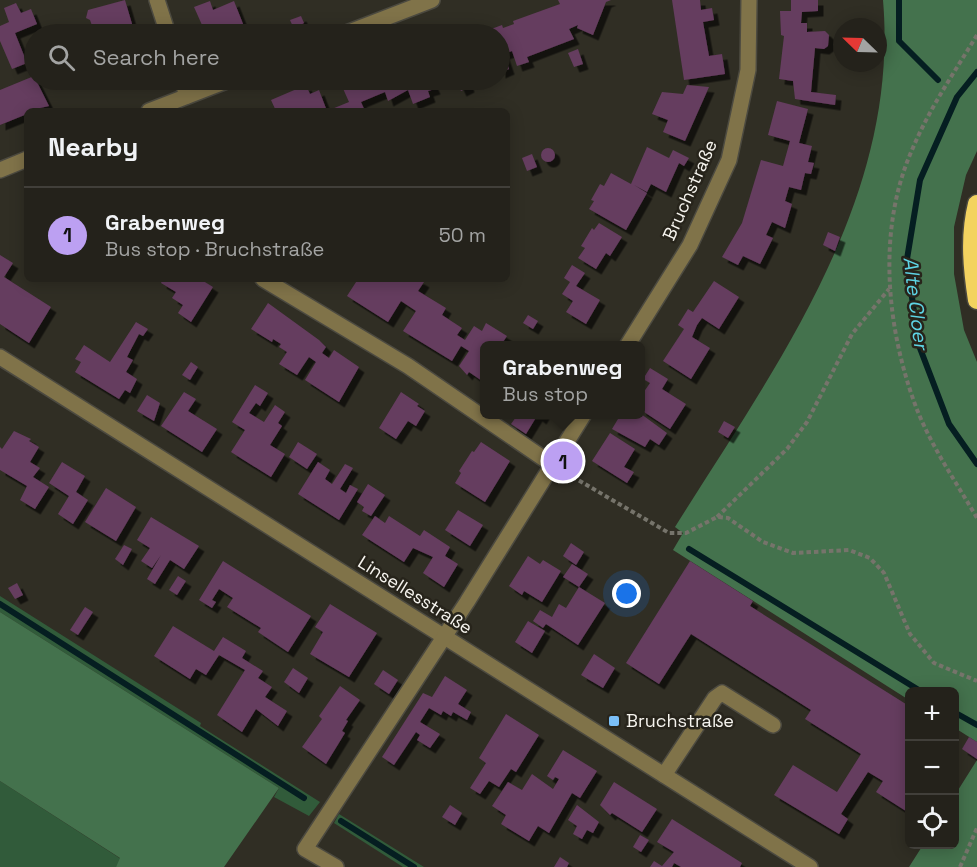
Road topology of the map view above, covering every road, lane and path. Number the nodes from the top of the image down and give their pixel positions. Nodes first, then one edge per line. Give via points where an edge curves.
1 (157, 0) edge
2 (432, 0) edge
3 (749, 0) edge
4 (165, 24) edge
5 (370, 24) edge
6 (977, 35) edge
7 (185, 90) edge
8 (203, 90) edge
9 (187, 96) junction
10 (157, 108) edge
11 (24, 160) edge
12 (0, 170) edge
13 (977, 204) edge
14 (268, 282) edge
15 (888, 289) junction
16 (977, 300) edge
17 (630, 341) edge
18 (0, 357) edge
19 (480, 415) edge
20 (486, 419) edge
21 (581, 419) edge
22 (553, 465) junction
23 (717, 517) junction
24 (977, 518) edge
25 (444, 636) junction
26 (977, 681) edge
27 (773, 725) dead end
28 (664, 775) junction
29 (977, 828) edge
30 (336, 867) edge
31 (810, 867) edge
32 (960, 867) edge

1 - 4 street
2 - 5 street
3 - 17 street, Bruchstraße via 748,70 729,160 690,245
6 - 15 path via 911,151 898,192
7 - 9 street
8 - 9 street
9 - 10 street
11 - 12 street
13 - 16 highway via 972,269
14 - 19 street via 408,366
15 - 23 path via 852,334 807,422 787,449
15 - 24 path via 916,407
18 - 25 street, Linsellesstraße
20 - 22 street
21 - 22 street
22 - 23 path via 669,533 686,533
22 - 25 street
23 - 26 path via 728,518 763,542 793,553 849,550 870,558 884,573 910,634 934,663
25 - 28 street, Linsellesstraße
25 - 30 street via 305,849
27 - 28 street via 722,693
28 - 31 street, Linsellesstraße
29 - 32 path

